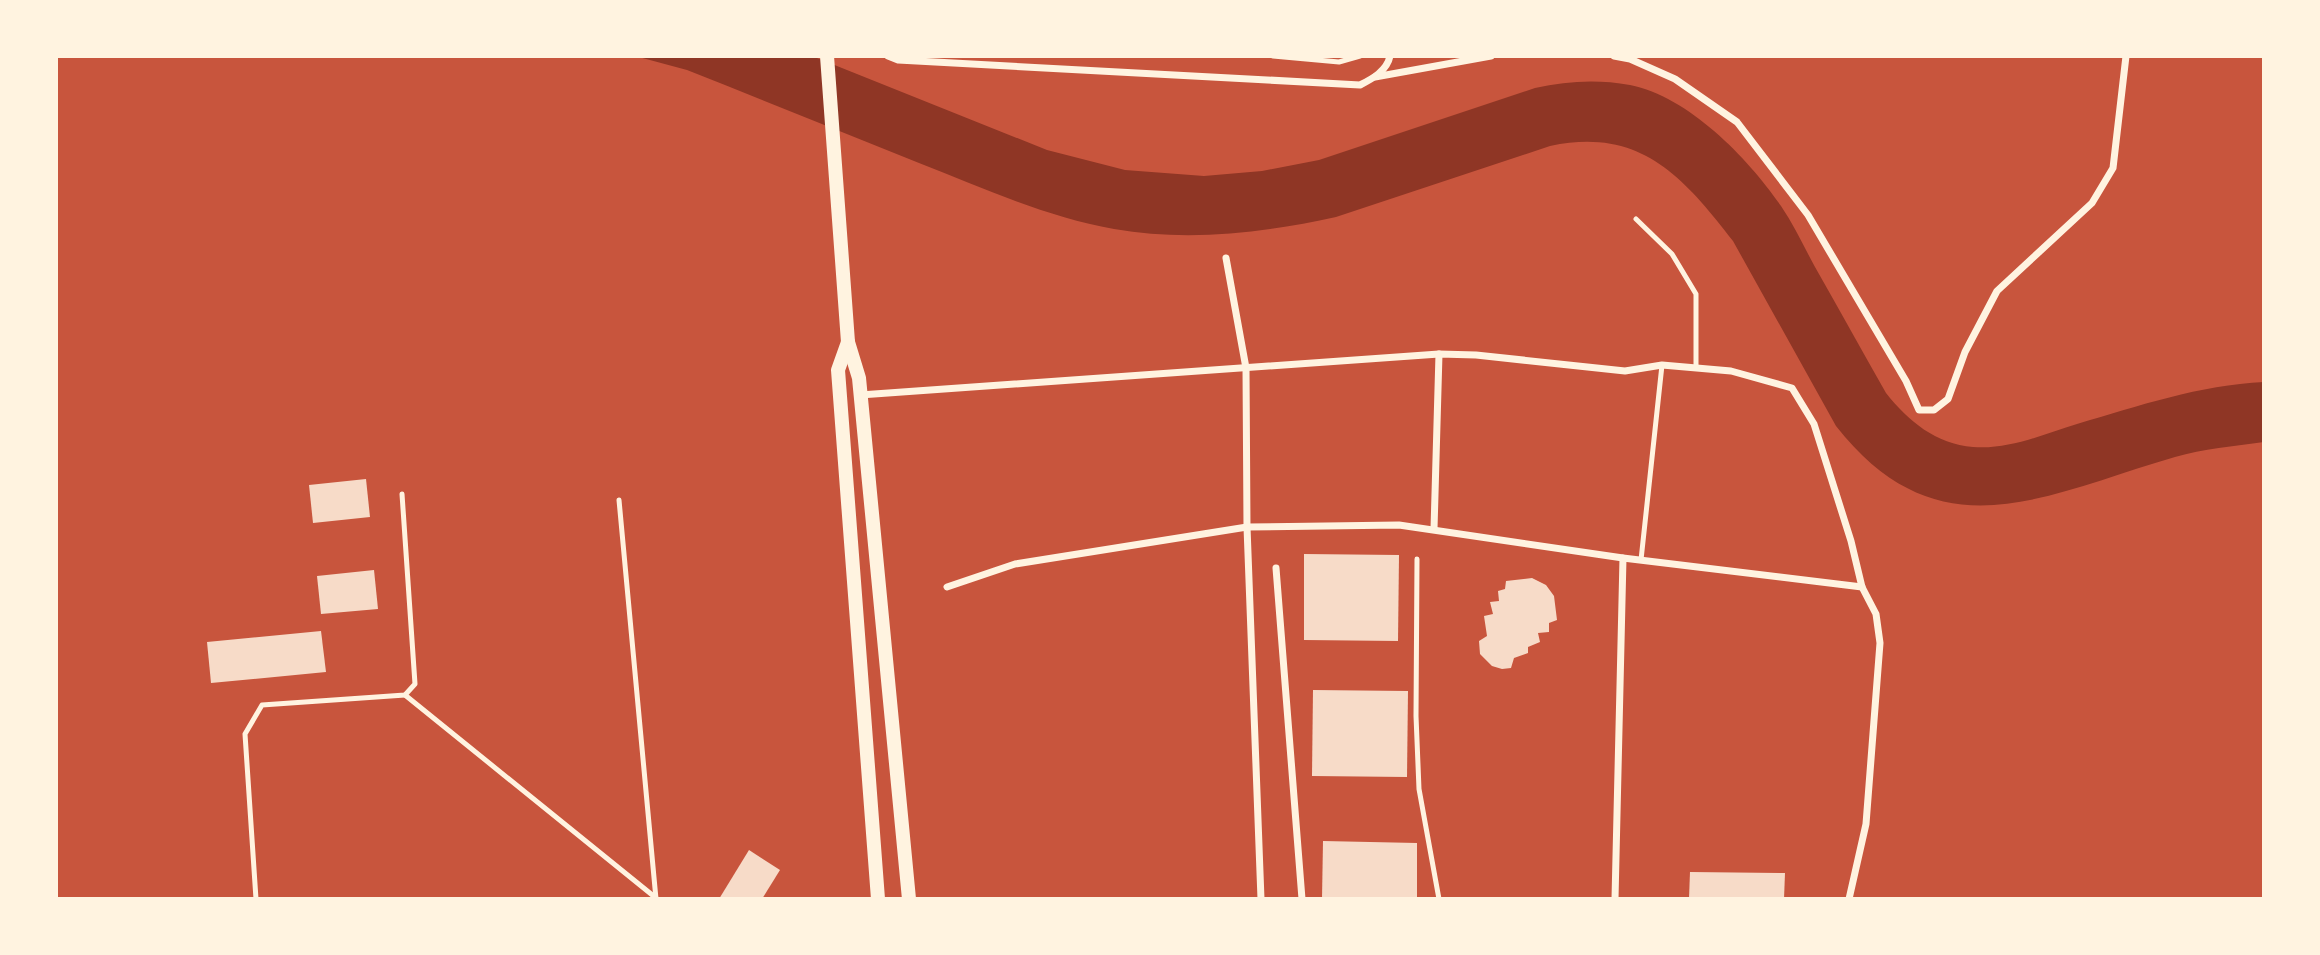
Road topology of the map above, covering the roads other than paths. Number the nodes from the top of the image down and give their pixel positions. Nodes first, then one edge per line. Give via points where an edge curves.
1 (827, 56) edge
2 (888, 56) edge
3 (1273, 56) edge
4 (1360, 56) edge
5 (1390, 56) edge
6 (1491, 56) edge
7 (1614, 56) edge
8 (2126, 56) edge
9 (1375, 77) junction
10 (1636, 219) dead end
11 (1226, 258) dead end
12 (848, 342) junction
13 (1439, 354) junction
14 (1662, 365) junction
15 (1696, 368) junction
16 (1246, 369) junction
17 (860, 395) junction
18 (402, 494) dead end
19 (619, 500) dead end
20 (1247, 527) junction
21 (1434, 529) junction
22 (1623, 558) junction
23 (1417, 559) dead end
24 (1641, 560) junction
25 (1276, 568) dead end
26 (947, 587) dead end
27 (1862, 587) junction
28 (405, 695) junction
29 (656, 898) edge
30 (256, 899) edge
31 (878, 899) edge
32 (909, 899) edge
33 (1261, 899) edge
34 (1302, 899) edge
35 (1439, 899) edge
36 (1615, 899) edge
37 (1849, 899) edge

1 - 12 main road
2 - 9 street via 1360,85
3 - 4 lane via 1339,62
5 - 9 street
6 - 9 street
7 - 8 street via 1675,79 1737,122 1808,215 1906,380 1919,410 1934,410 1948,399 1965,352 1997,291 2092,203 2112,168
10 - 15 lane via 1672,254 1696,294
11 - 16 street
12 - 17 main road
12 - 31 main road via 838,370
13 - 14 street via 1625,371
13 - 16 street
13 - 21 street
14 - 15 street
14 - 24 lane
15 - 27 street via 1731,371 1792,388 1814,424
16 - 17 street
16 - 20 street
17 - 32 main road
18 - 28 lane via 415,684
19 - 29 lane
20 - 21 street via 1399,525
20 - 26 street via 1015,564
20 - 33 street
21 - 22 street
22 - 24 street
22 - 36 street
23 - 35 lane via 1419,789
24 - 27 street
25 - 34 street
27 - 37 street via 1876,614 1880,643 1866,824
28 - 29 lane
28 - 30 lane via 262,705 245,734

